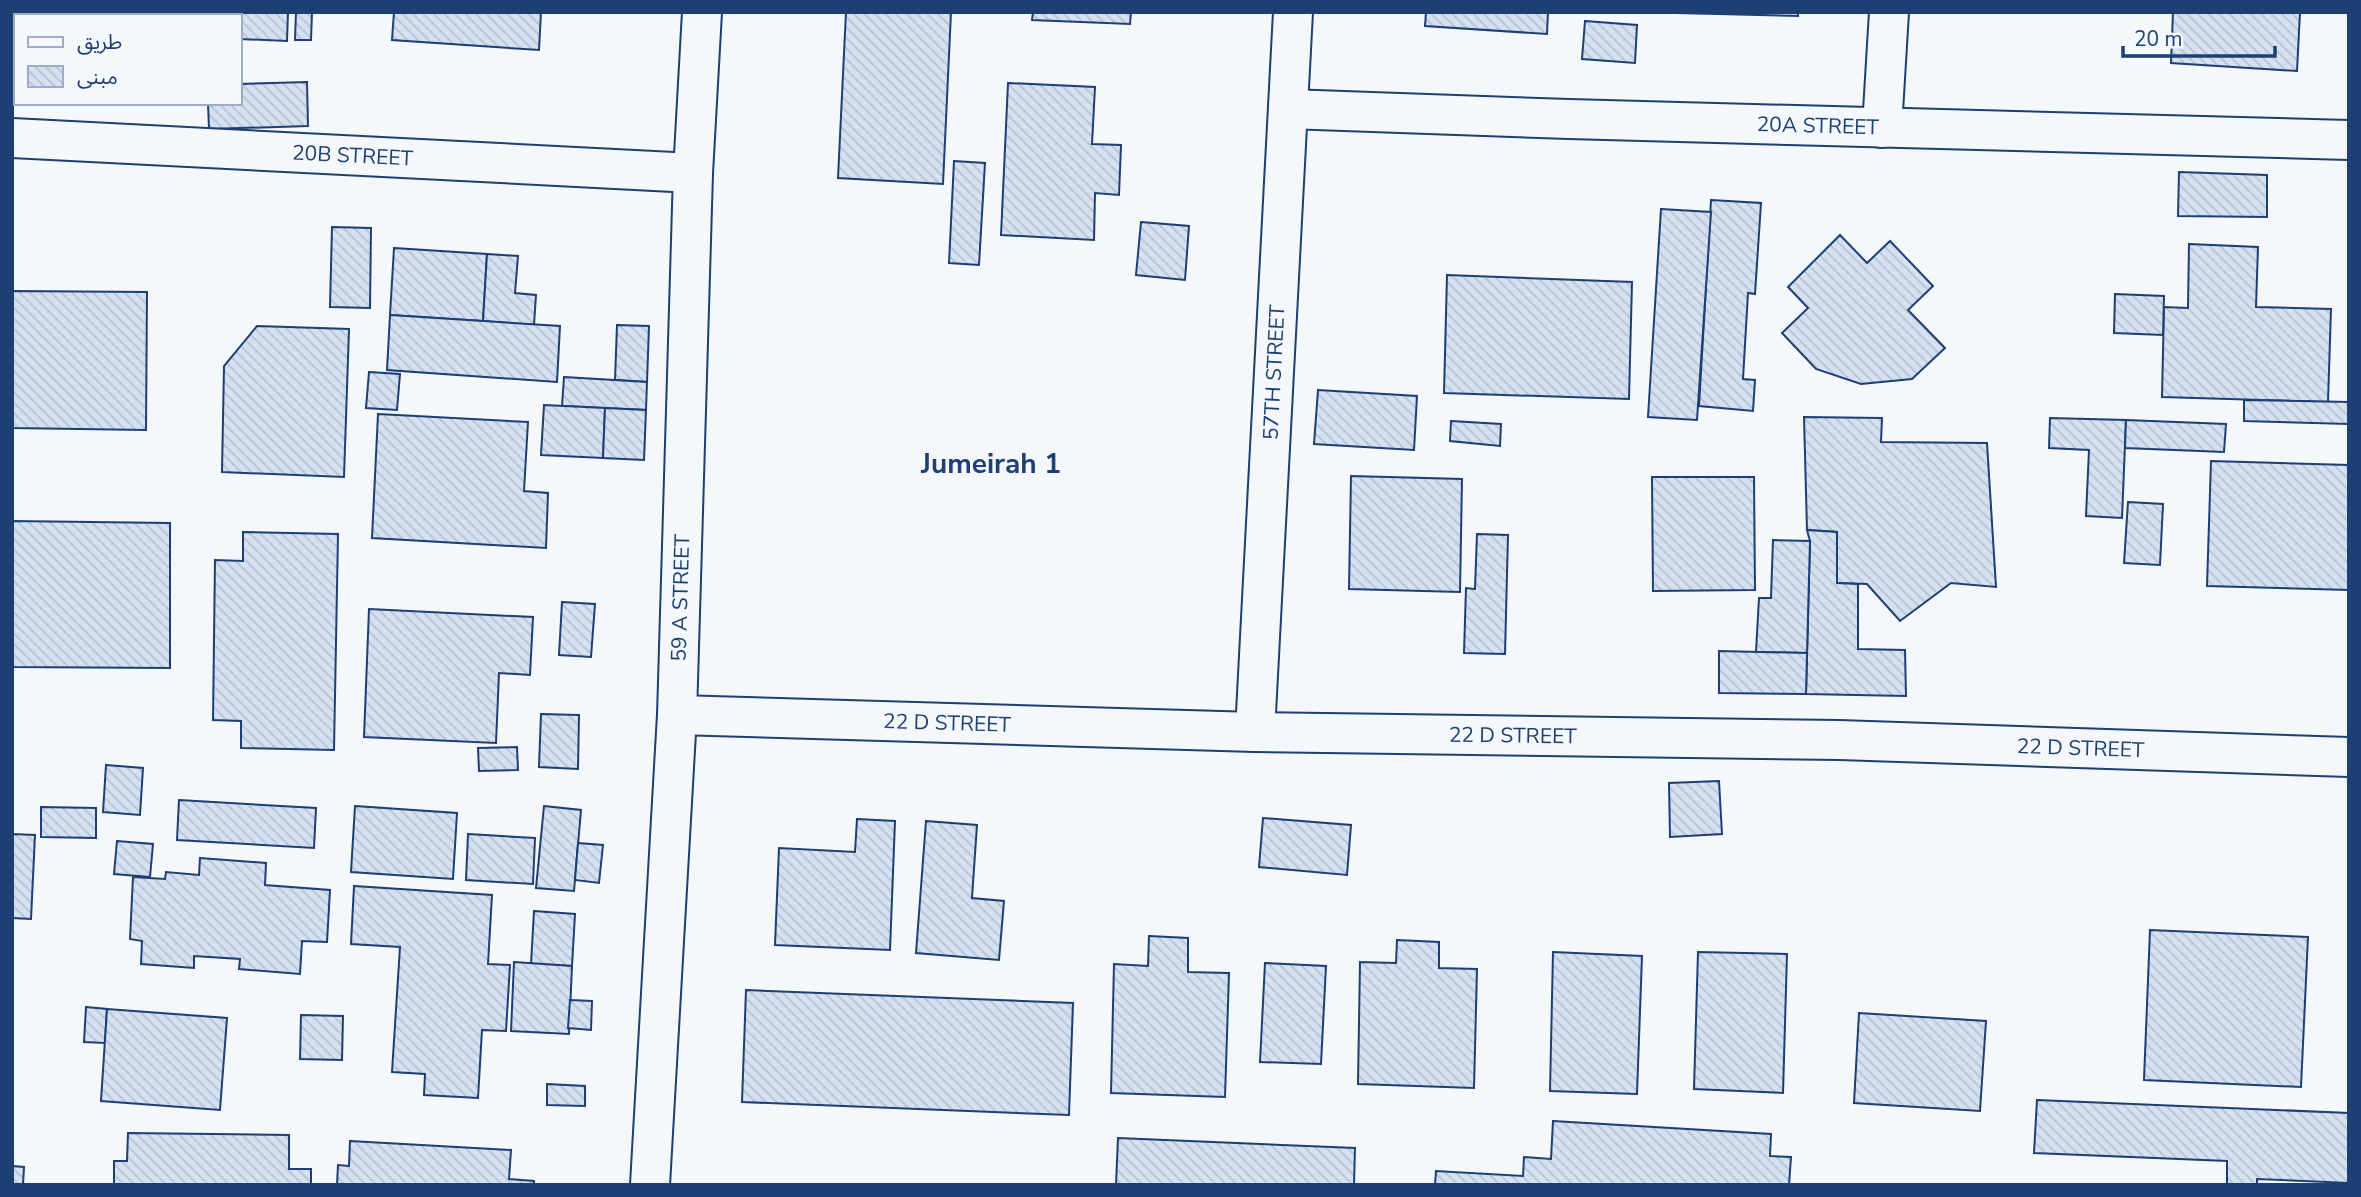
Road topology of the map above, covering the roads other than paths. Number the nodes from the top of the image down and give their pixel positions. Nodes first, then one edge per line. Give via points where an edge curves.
1 (702, 12) edge
2 (1293, 12) edge
3 (1889, 12) edge
4 (1288, 109) junction
5 (1882, 128) junction
6 (12, 138) edge
7 (2349, 140) edge
8 (693, 173) junction
9 (677, 715) junction
10 (1255, 732) junction
11 (2349, 757) edge
12 (650, 1185) edge

1 - 8 street, 59 A STREET
2 - 4 street, 57TH STREET
3 - 5 street
4 - 5 street, 20A STREET
4 - 10 street, 57TH STREET
5 - 7 street, 20A STREET
6 - 8 street, 20B STREET
8 - 9 street, 59 A STREET
9 - 10 street, 22 D STREET
9 - 12 street, 59 A STREET
10 - 11 street, 22 D STREET via 1839,740

